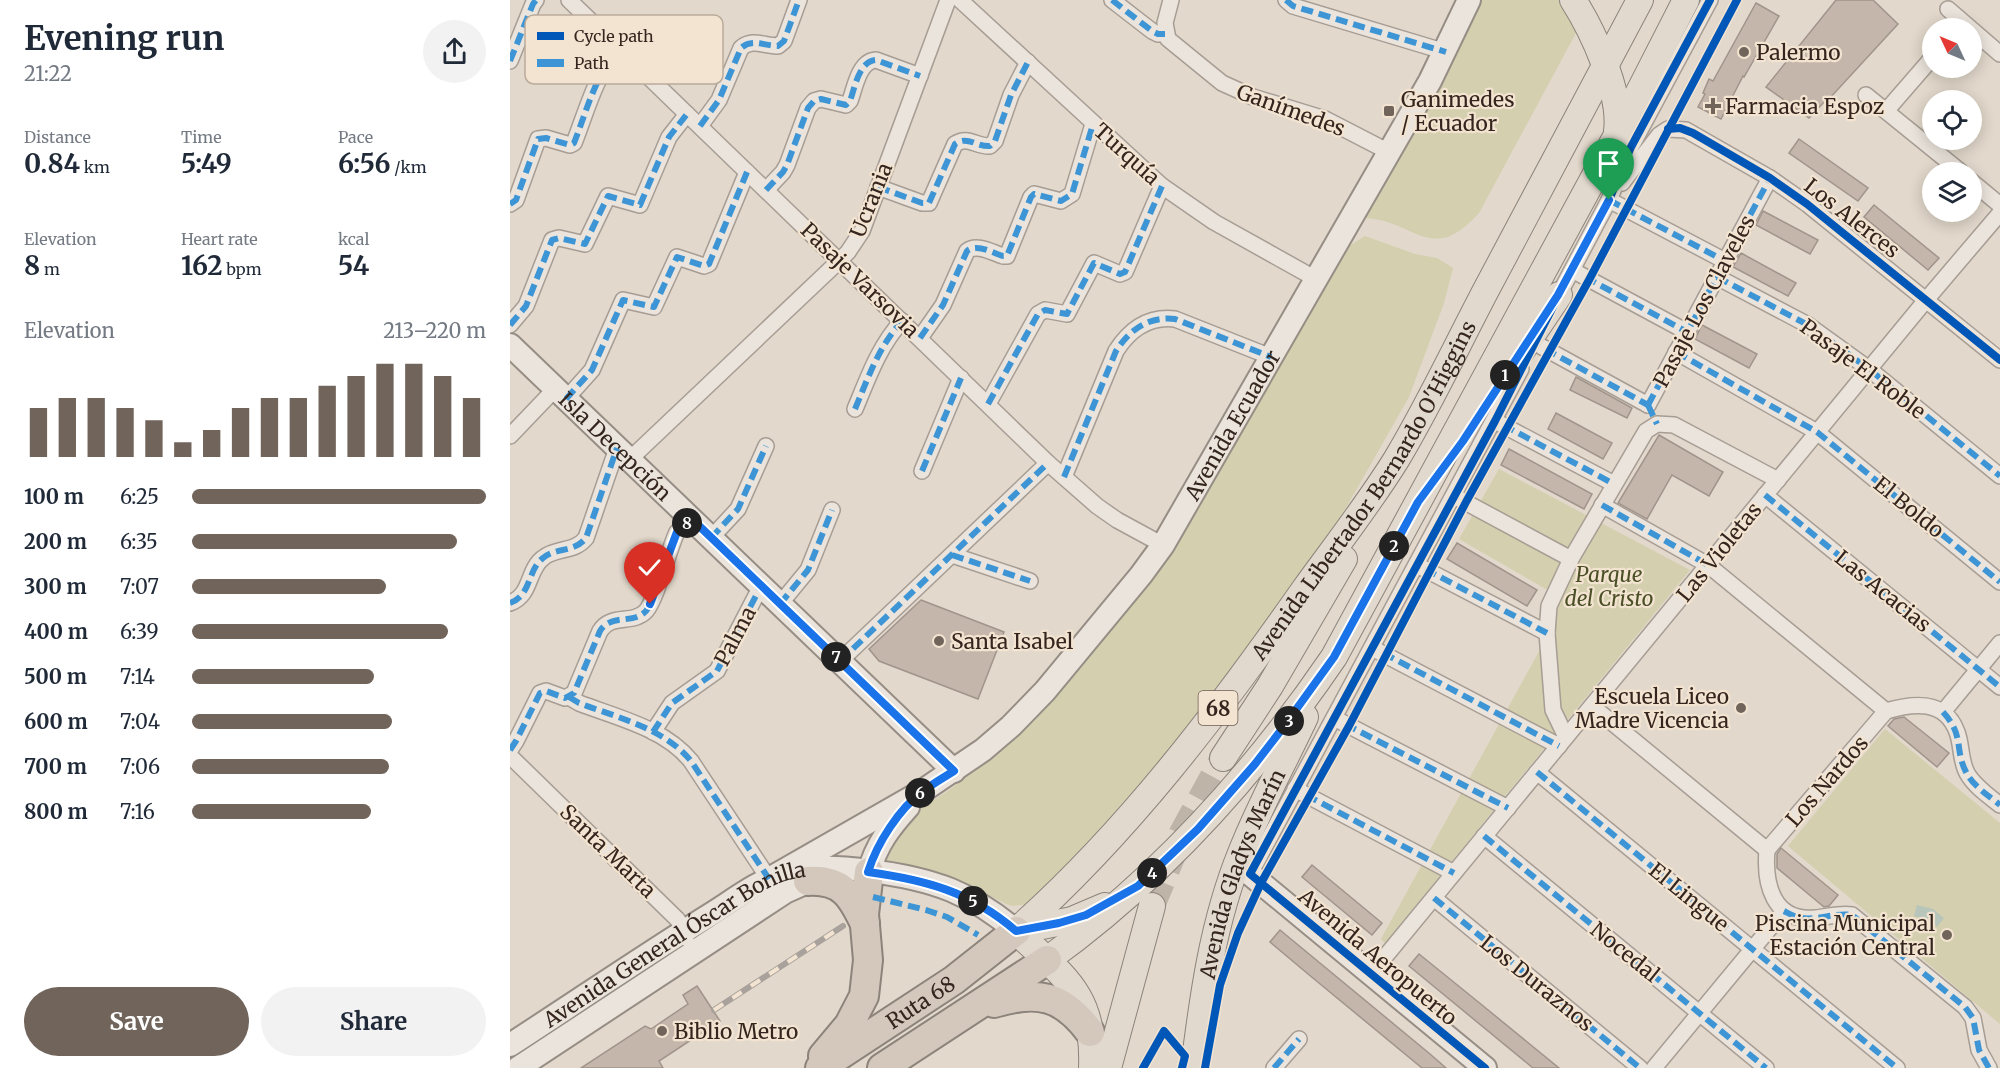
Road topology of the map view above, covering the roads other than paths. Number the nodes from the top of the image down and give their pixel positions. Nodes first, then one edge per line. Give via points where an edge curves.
1 (536, 0) edge
2 (799, 0) edge
3 (948, 0) edge
4 (960, 0) edge
5 (1112, 0) edge
6 (1171, 0) edge
7 (1286, 0) edge
8 (1469, 0) edge
9 (1572, 0) edge
10 (1640, 0) edge
11 (1686, 0) edge
12 (1710, 0) edge
13 (570, 1) edge
14 (1948, 9) dead end
15 (528, 15) edge
16 (585, 15) edge
17 (1955, 18) edge
18 (525, 24) edge
19 (1165, 34) junction
20 (1982, 41) edge
21 (1446, 52) junction
22 (2000, 54) edge
23 (510, 61) edge
24 (1028, 62) junction
25 (1605, 67) junction
26 (1922, 70) edge
27 (920, 76) junction
28 (596, 84) edge
29 (656, 84) edge
30 (1866, 95) dead end
31 (1886, 111) junction
32 (687, 114) junction
33 (1093, 124) junction
34 (700, 126) junction
35 (1617, 135) junction
36 (1389, 152) junction
37 (1949, 162) edge
38 (747, 172) junction
39 (1770, 178) junction
40 (1162, 186) junction
41 (878, 187) junction
42 (766, 190) junction
43 (1982, 190) edge
44 (1609, 200) junction
45 (510, 204) edge
46 (2000, 205) edge
47 (2000, 213) edge
48 (839, 261) junction
49 (1725, 261) junction
50 (1572, 270) junction
51 (1717, 277) junction
52 (1316, 279) junction
53 (1558, 295) junction
54 (1926, 300) junction
55 (902, 321) junction
56 (510, 325) edge
57 (1687, 332) junction
58 (920, 338) junction
59 (1535, 343) junction
60 (510, 345) edge
61 (1676, 352) junction
62 (1271, 357) junction
63 (2000, 360) edge
64 (1869, 369) junction
65 (961, 378) junction
66 (561, 394) junction
67 (988, 404) junction
68 (1648, 405) junction
69 (855, 409) dead end
70 (1495, 421) junction
71 (1657, 424) junction
72 (1817, 432) junction
73 (510, 436) edge
74 (766, 446) dead end
75 (623, 454) junction
76 (1048, 463) junction
77 (1394, 463) junction
78 (922, 471) dead end
79 (2000, 476) edge
80 (1064, 477) junction
81 (1778, 480) junction
82 (1614, 484) junction
83 (1766, 495) junction
84 (1454, 496) junction
85 (1418, 502) junction
86 (1602, 506) junction
87 (832, 510) dead end
88 (694, 521) junction
89 (711, 538) junction
90 (1163, 545) junction
91 (952, 555) junction
92 (1571, 559) junction
93 (1417, 565) junction
94 (1708, 565) junction
95 (1030, 581) dead end
96 (2000, 582) edge
97 (761, 586) junction
98 (510, 603) edge
99 (780, 604) junction
100 (1546, 633) junction
101 (2000, 643) edge
102 (1372, 648) junction
103 (1334, 657) junction
104 (840, 661) junction
105 (1978, 669) junction
106 (2000, 687) edge
107 (569, 697) junction
108 (1592, 706) junction
109 (1886, 711) junction
110 (1943, 712) junction
111 (1334, 718) junction
112 (653, 732) junction
113 (1563, 741) junction
114 (510, 750) edge
115 (510, 756) edge
116 (1223, 758) tunnel mouth
117 (954, 771) junction
118 (1537, 772) junction
119 (1295, 789) junction
120 (921, 792) junction
121 (2000, 806) edge
122 (1508, 808) junction
123 (1484, 836) junction
124 (1767, 850) junction
125 (858, 871) junction
126 (1454, 873) junction
127 (1250, 874) junction
128 (769, 879) junction
129 (808, 881) junction
130 (1145, 896) junction
131 (1434, 898) junction
132 (1784, 911) junction
133 (865, 924) junction
134 (685, 931) junction
135 (1016, 931) junction
136 (1752, 949) junction
137 (689, 955) junction
138 (1210, 958) junction
139 (1047, 960) junction
140 (1371, 975) junction
141 (977, 1007) junction
142 (1699, 1013) junction
143 (1090, 1032) junction
144 (1299, 1039) dead end
145 (510, 1045) edge
146 (518, 1068) edge
147 (811, 1068) edge
148 (820, 1068) edge
149 (882, 1068) edge
150 (1092, 1068) edge
151 (1108, 1068) edge
152 (1194, 1068) edge
153 (1274, 1068) edge
154 (1485, 1068) edge
155 (1640, 1068) edge
156 (1654, 1068) edge
157 (1766, 1068) edge
158 (1897, 1068) edge
159 (1989, 1068) edge

1 - 15 street
2 - 34 street via 778,46 747,43 741,48 719,100
3 - 27 street, Ucrania
4 - 24 street, Turquía
5 - 19 street, Ganímedes via 1152,31
6 - 19 street
7 - 21 street via 1293,6
8 - 21 main road, Avenida Ecuador
9 - 25 main road
10 - 25 main road, Avenida Libertador Bernardo O'Higgins
11 - 35 main road, Avenida Libertador Bernardo O'Higgins
12 - 44 street via 1631,147
13 - 16 street, Pasaje Varsovia
14 - 17 street
18 - 23 street
19 - 36 street, Ganímedes via 1172,44 1231,88 1324,119
20 - 22 street
21 - 36 main road, Avenida Ecuador
24 - 33 street, Turquía
24 - 41 street via 995,141 990,146 967,139 955,144 929,203
25 - 35 main road via 1617,100
25 - 77 main road, Avenida Libertador Bernardo O'Higgins
26 - 31 street
27 - 41 street, Ucrania
27 - 42 street via 869,60 846,105 822,99 808,108 787,165
28 - 45 street via 574,143 538,139 516,200
29 - 32 street, Pasaje Varsovia
30 - 31 street
31 - 37 street
32 - 34 street, Pasaje Varsovia
32 - 56 street via 669,137 640,205 608,196 585,244 552,240 525,306
33 - 40 street, Turquía
33 - 58 street via 1072,194 1061,201 1034,194 1007,256 976,247 967,250 943,305
34 - 38 street, Pasaje Varsovia
35 - 85 main road, Avenida Libertador Bernardo O'Higgins
36 - 52 main road, Avenida Ecuador
38 - 42 street, Pasaje Varsovia
38 - 66 street via 709,264 704,266 677,257 654,307 623,300 592,370
39 - 44 street, Los Alerces via 1686,130 1668,129 1653,141
39 - 49 street, Pasaje Los Claveles
39 - 54 street, Los Alerces via 1816,210
40 - 52 street, Turquía via 1214,222
40 - 67 street via 1125,272 1120,274 1094,263 1067,314 1045,310 1038,314
41 - 48 street, Ucrania via 862,231
42 - 48 street, Pasaje Varsovia
43 - 46 street
44 - 49 street
44 - 50 street
47 - 54 street, Las Violetas
48 - 55 street, Pasaje Varsovia
48 - 75 street, Ucrania
49 - 51 street, Pasaje Los Claveles
50 - 53 street
50 - 57 street
51 - 57 street, Pasaje Los Claveles
51 - 64 street, Pasaje El Roble via 1808,325
52 - 62 main road, Avenida Ecuador
53 - 59 street
53 - 85 main road via 1463,441
54 - 63 street, Los Alerces
54 - 64 street, Las Violetas
55 - 58 street, Pasaje Varsovia
55 - 69 street via 881,348
57 - 61 street, Pasaje Los Claveles
58 - 65 street, Pasaje Varsovia
59 - 68 street
59 - 70 street
60 - 66 main road, Isla Decepción
61 - 68 street, Pasaje Los Claveles
61 - 72 street, El Boldo
62 - 80 street via 1175,320 1147,322 1128,334 1116,351
62 - 90 main road, Avenida Ecuador
64 - 72 street, Las Violetas
64 - 79 street, Pasaje El Roble
65 - 67 street, Pasaje Varsovia
65 - 78 street
66 - 73 street
66 - 75 main road, Isla Decepción
67 - 76 street, Pasaje Varsovia
68 - 71 street, Pasaje Los Claveles
70 - 82 street
70 - 84 street
71 - 81 street via 1674,425
71 - 82 street via 1646,431
72 - 81 street, Las Violetas
72 - 96 street, El Boldo
74 - 89 street via 738,509
75 - 88 main road, Isla Decepción
75 - 98 street via 586,538 577,546 542,558 524,594
76 - 80 street, Pasaje Varsovia
76 - 91 street
77 - 116 main road via 1319,603
77 - 135 main road, Avenida Libertador Bernardo O'Higgins / 68 via 1176,762 1107,841
80 - 90 street, Pasaje Varsovia via 1117,520
81 - 83 street, Las Violetas
82 - 86 street
83 - 94 street, Las Violetas
83 - 105 street, Las Acacias
84 - 92 street
84 - 93 street
85 - 103 main road, Avenida Libertador Bernardo O'Higgins
86 - 92 street
86 - 94 street
87 - 99 street via 808,570
88 - 89 main road, Isla Decepción
88 - 107 street via 677,532 648,609 640,616 610,621 603,627 576,690
89 - 97 main road, Isla Decepción
90 - 117 main road, Avenida Ecuador via 1045,691 1011,726
91 - 95 street
91 - 104 street
92 - 100 street via 1549,606
93 - 100 street
93 - 102 street
94 - 108 street, Las Violetas
94 - 109 street
97 - 99 main road, Isla Decepción
97 - 112 street, Palma via 717,671 672,703
99 - 104 main road, Isla Decepción
100 - 113 street via 1552,710
101 - 105 street
102 - 111 street
102 - 113 street
103 - 130 main road, Avenida Libertador Bernardo O'Higgins via 1248,773
103 - 138 main road, Avenida Gladys Marín via 1241,853
104 - 117 main road, Isla Decepción
105 - 106 street, Las Acacias
105 - 110 street
107 - 112 street
107 - 114 street via 540,693
108 - 113 street, Las Violetas
108 - 124 street
109 - 110 street via 1915,704 1931,705
109 - 124 street, Los Nardos
110 - 121 street via 1957,732 1966,772
111 - 119 street
111 - 122 street
112 - 128 street via 677,746 690,761
113 - 118 street, Las Violetas
115 - 134 street, Santa Marta
117 - 120 main road, Avenida Ecuador
118 - 122 street, Las Violetas
118 - 136 street, El Lingue
119 - 126 street
119 - 127 street
120 - 125 main road, Avenida Ecuador
120 - 128 main road, Avenida Ecuador
122 - 123 street, Las Violetas
123 - 126 street, Las Violetas
123 - 142 street, Nocedal
124 - 132 street via 1766,872 1775,902
125 - 128 main road, Avenida General Óscar Bonilla via 808,868
125 - 129 main road, Avenida General Óscar Bonilla
125 - 133 highway via 865,895
125 - 135 main road, Avenida General Óscar Bonilla via 951,890 984,907
126 - 131 street, Las Violetas
127 - 138 main road
127 - 140 main road, Avenida Aeropuerto
128 - 134 main road, Avenida General Óscar Bonilla
129 - 133 highway via 825,881 840,887
129 - 137 main road, Avenida General Óscar Bonilla
130 - 135 main road via 1059,923
130 - 139 main road, Avenida Libertador Bernardo O'Higgins
130 - 151 main road
131 - 140 street, Las Violetas
131 - 155 street, Los Duraznos
132 - 136 street
132 - 159 street via 1798,918 1852,915 1965,1007 1973,1018 1979,1050
133 - 147 highway via 868,960 864,996 849,1025
134 - 137 street
134 - 145 main road, Avenida General Óscar Bonilla
135 - 139 main road
135 - 148 highway, Ruta 68 / 68 via 954,980
136 - 142 street
136 - 158 street, El Lingue
137 - 146 main road, Avenida General Óscar Bonilla
138 - 152 main road, Avenida Gladys Marín
139 - 141 highway, Ruta 68
139 - 143 main road via 1076,991 1087,1013
140 - 154 main road, Avenida Aeropuerto
141 - 143 highway via 1019,996 1046,998 1063,1004
141 - 149 highway, Ruta 68
142 - 156 street
142 - 157 street, Nocedal
143 - 150 main road
144 - 153 street

